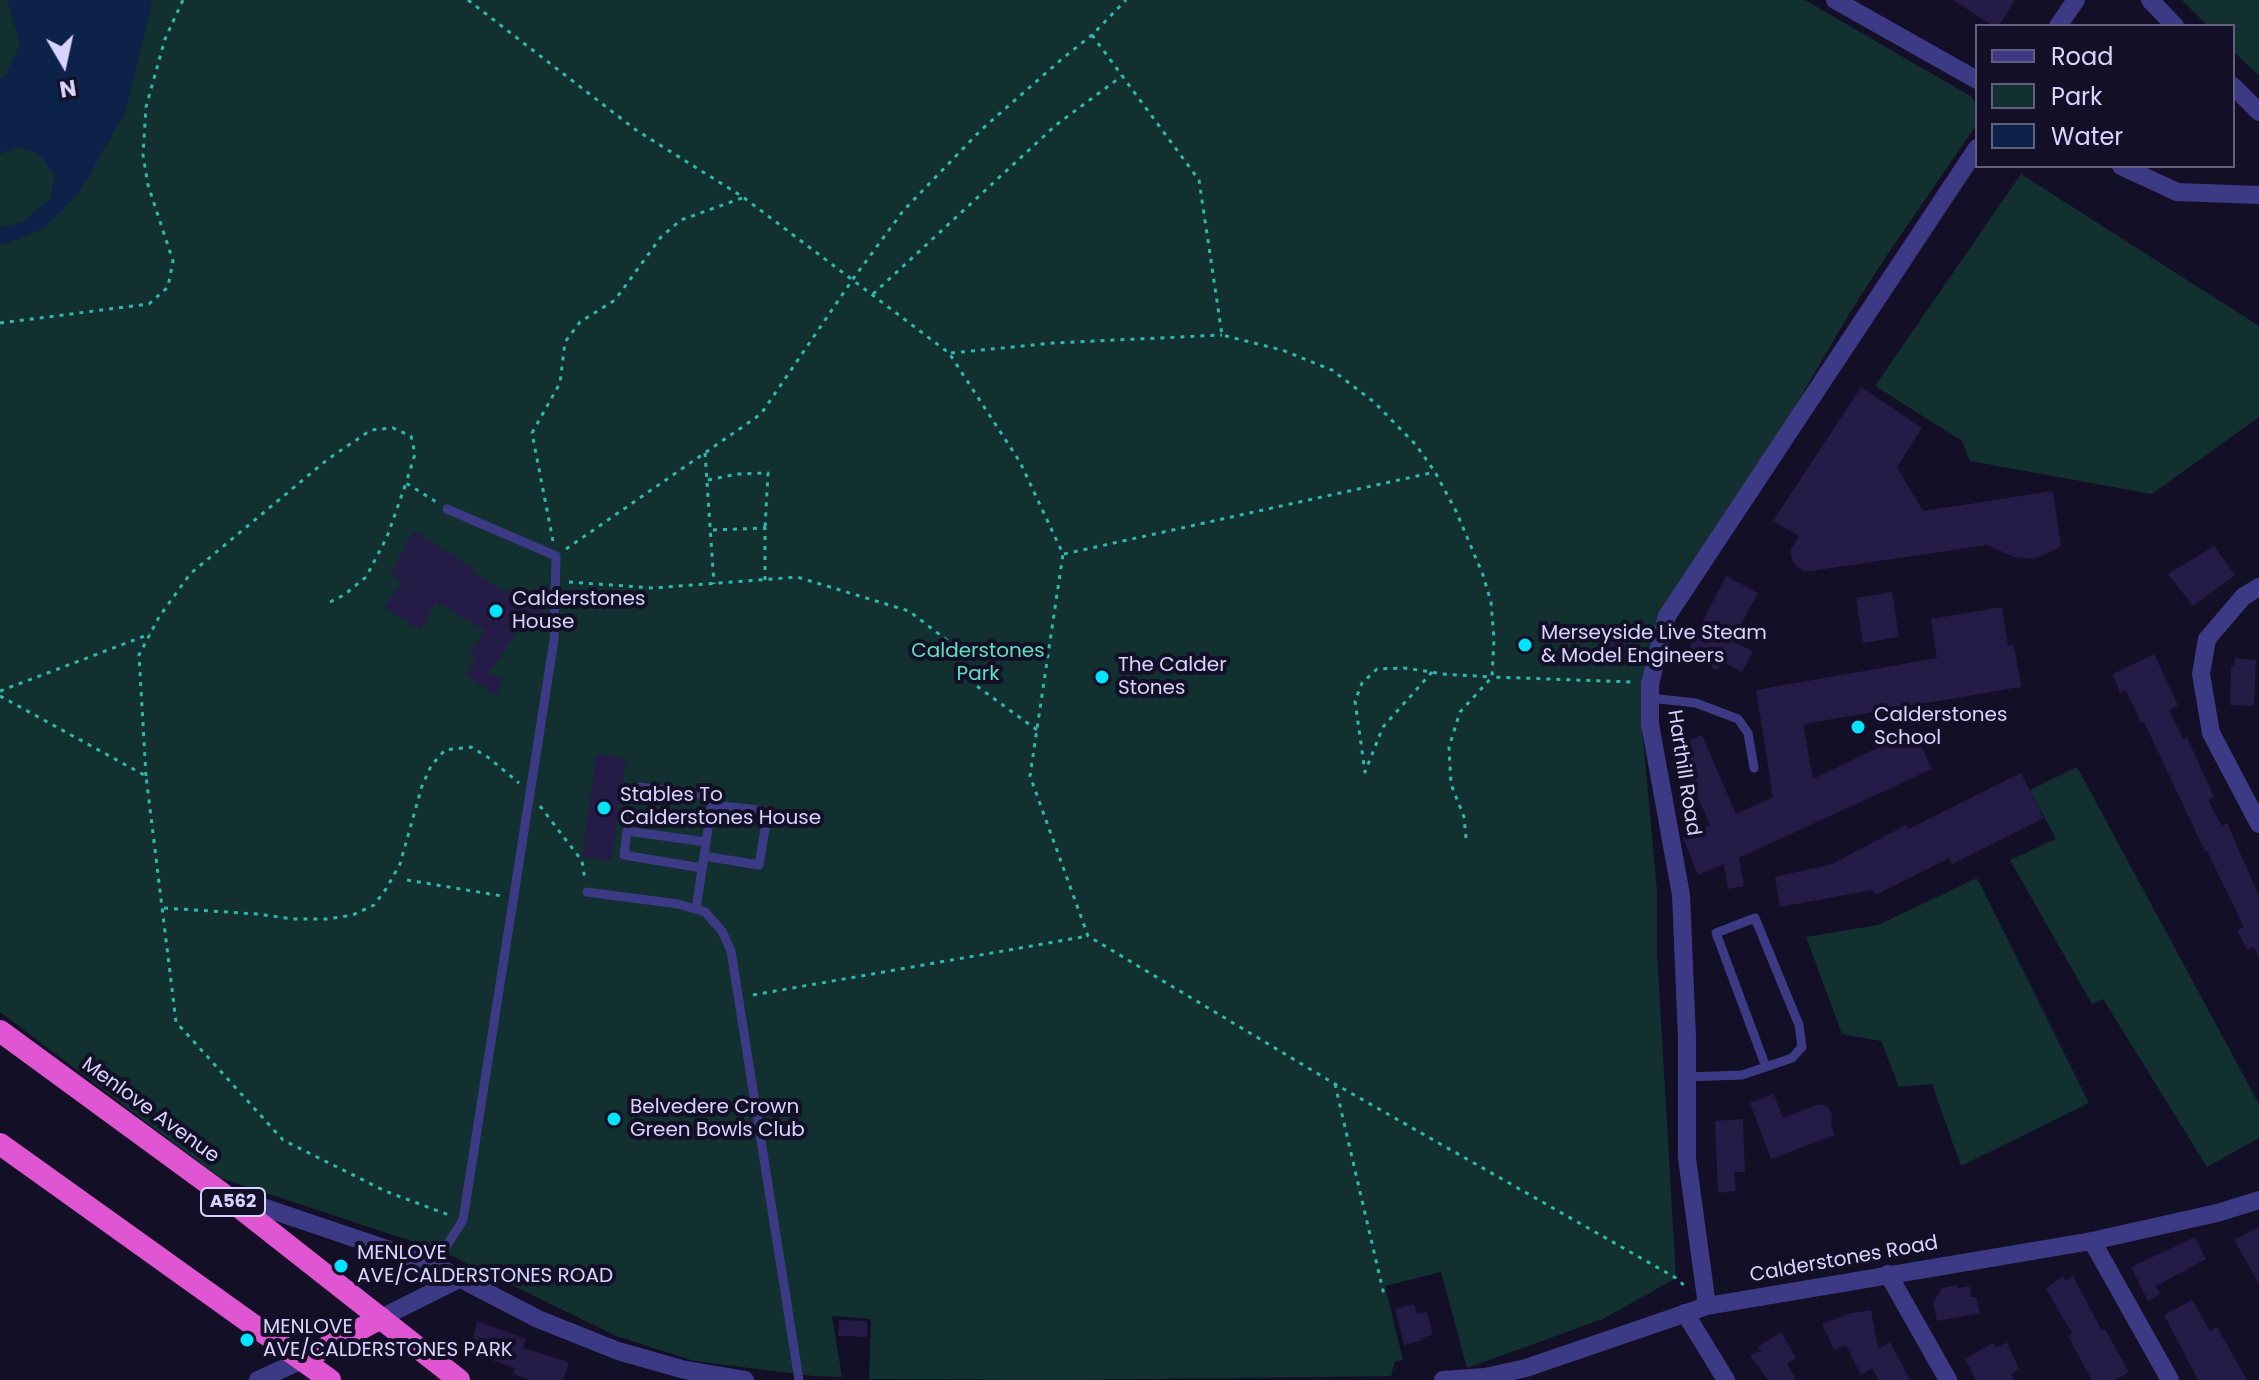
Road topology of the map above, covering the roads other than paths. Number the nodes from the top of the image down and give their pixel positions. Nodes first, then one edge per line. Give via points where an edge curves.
1 (1835, 0) edge
2 (2076, 0) edge
3 (2150, 0) edge
4 (2059, 24) edge
5 (2173, 24) edge
6 (1975, 79) edge
7 (2235, 88) edge
8 (2259, 112) edge
9 (1975, 151) edge
10 (2125, 168) edge
11 (2259, 180) edge
12 (2251, 194) edge
13 (447, 509) road end
14 (2259, 587) edge
15 (1650, 691) junction
16 (1754, 768) dead end
17 (639, 787) dead end
18 (2252, 795) edge
19 (713, 805) junction
20 (2259, 824) edge
21 (706, 842) junction
22 (704, 856) junction
23 (702, 868) junction
24 (587, 892) road end
25 (696, 909) junction
26 (0, 1031) edge
27 (1766, 1067) junction
28 (1687, 1077) junction
29 (0, 1144) edge
30 (220, 1192) junction
31 (2259, 1200) edge
32 (2092, 1241) junction
33 (434, 1265) junction
34 (1888, 1274) junction
35 (461, 1278) junction
36 (1707, 1306) junction
37 (1685, 1313) junction
38 (381, 1318) junction
39 (302, 1360) junction
40 (1528, 1374) edge
41 (258, 1380) edge
42 (330, 1380) edge
43 (459, 1380) edge
44 (745, 1380) edge
45 (799, 1380) edge
46 (1443, 1380) edge
47 (1726, 1380) edge
48 (1948, 1380) edge
49 (2170, 1380) edge

1 - 6 street
2 - 4 street
3 - 5 street
7 - 8 street
9 - 15 street, Harthill Road via 1667,616
10 - 12 street via 2177,192
11 - 12 street
13 - 33 lane via 556,556 554,640 463,1220
14 - 18 street via 2243,597 2207,639 2201,674 2211,733
15 - 16 lane via 1738,719 1748,733
15 - 28 street, Harthill Road via 1650,724 1681,895
17 - 19 lane via 713,796
18 - 20 street
19 - 21 lane
19 - 22 lane via 768,811 759,865
21 - 22 lane
21 - 23 lane via 627,831 624,855
22 - 23 lane
23 - 25 lane
24 - 25 lane
25 - 45 lane via 722,931 731,951
26 - 30 highway, Menlove Avenue / A562
27 - 27 lane via 1792,1058 1802,1047 1799,1025 1755,918 1716,933
27 - 28 lane via 1742,1075
28 - 36 street, Harthill Road via 1687,1158
29 - 39 highway
30 - 33 street
30 - 38 highway, Menlove Avenue / A562
31 - 32 street, Calderstones Road
32 - 34 street, Calderstones Road
32 - 49 street
33 - 35 street
34 - 36 street, Calderstones Road
34 - 48 street
35 - 38 street
35 - 44 street via 538,1319 618,1351
36 - 37 street, Calderstones Road
37 - 40 street, Calderstones Road
37 - 47 street
38 - 39 highway
38 - 43 highway, Menlove Avenue / A562
39 - 41 street
39 - 42 highway
40 - 46 street, Calderstones Road

